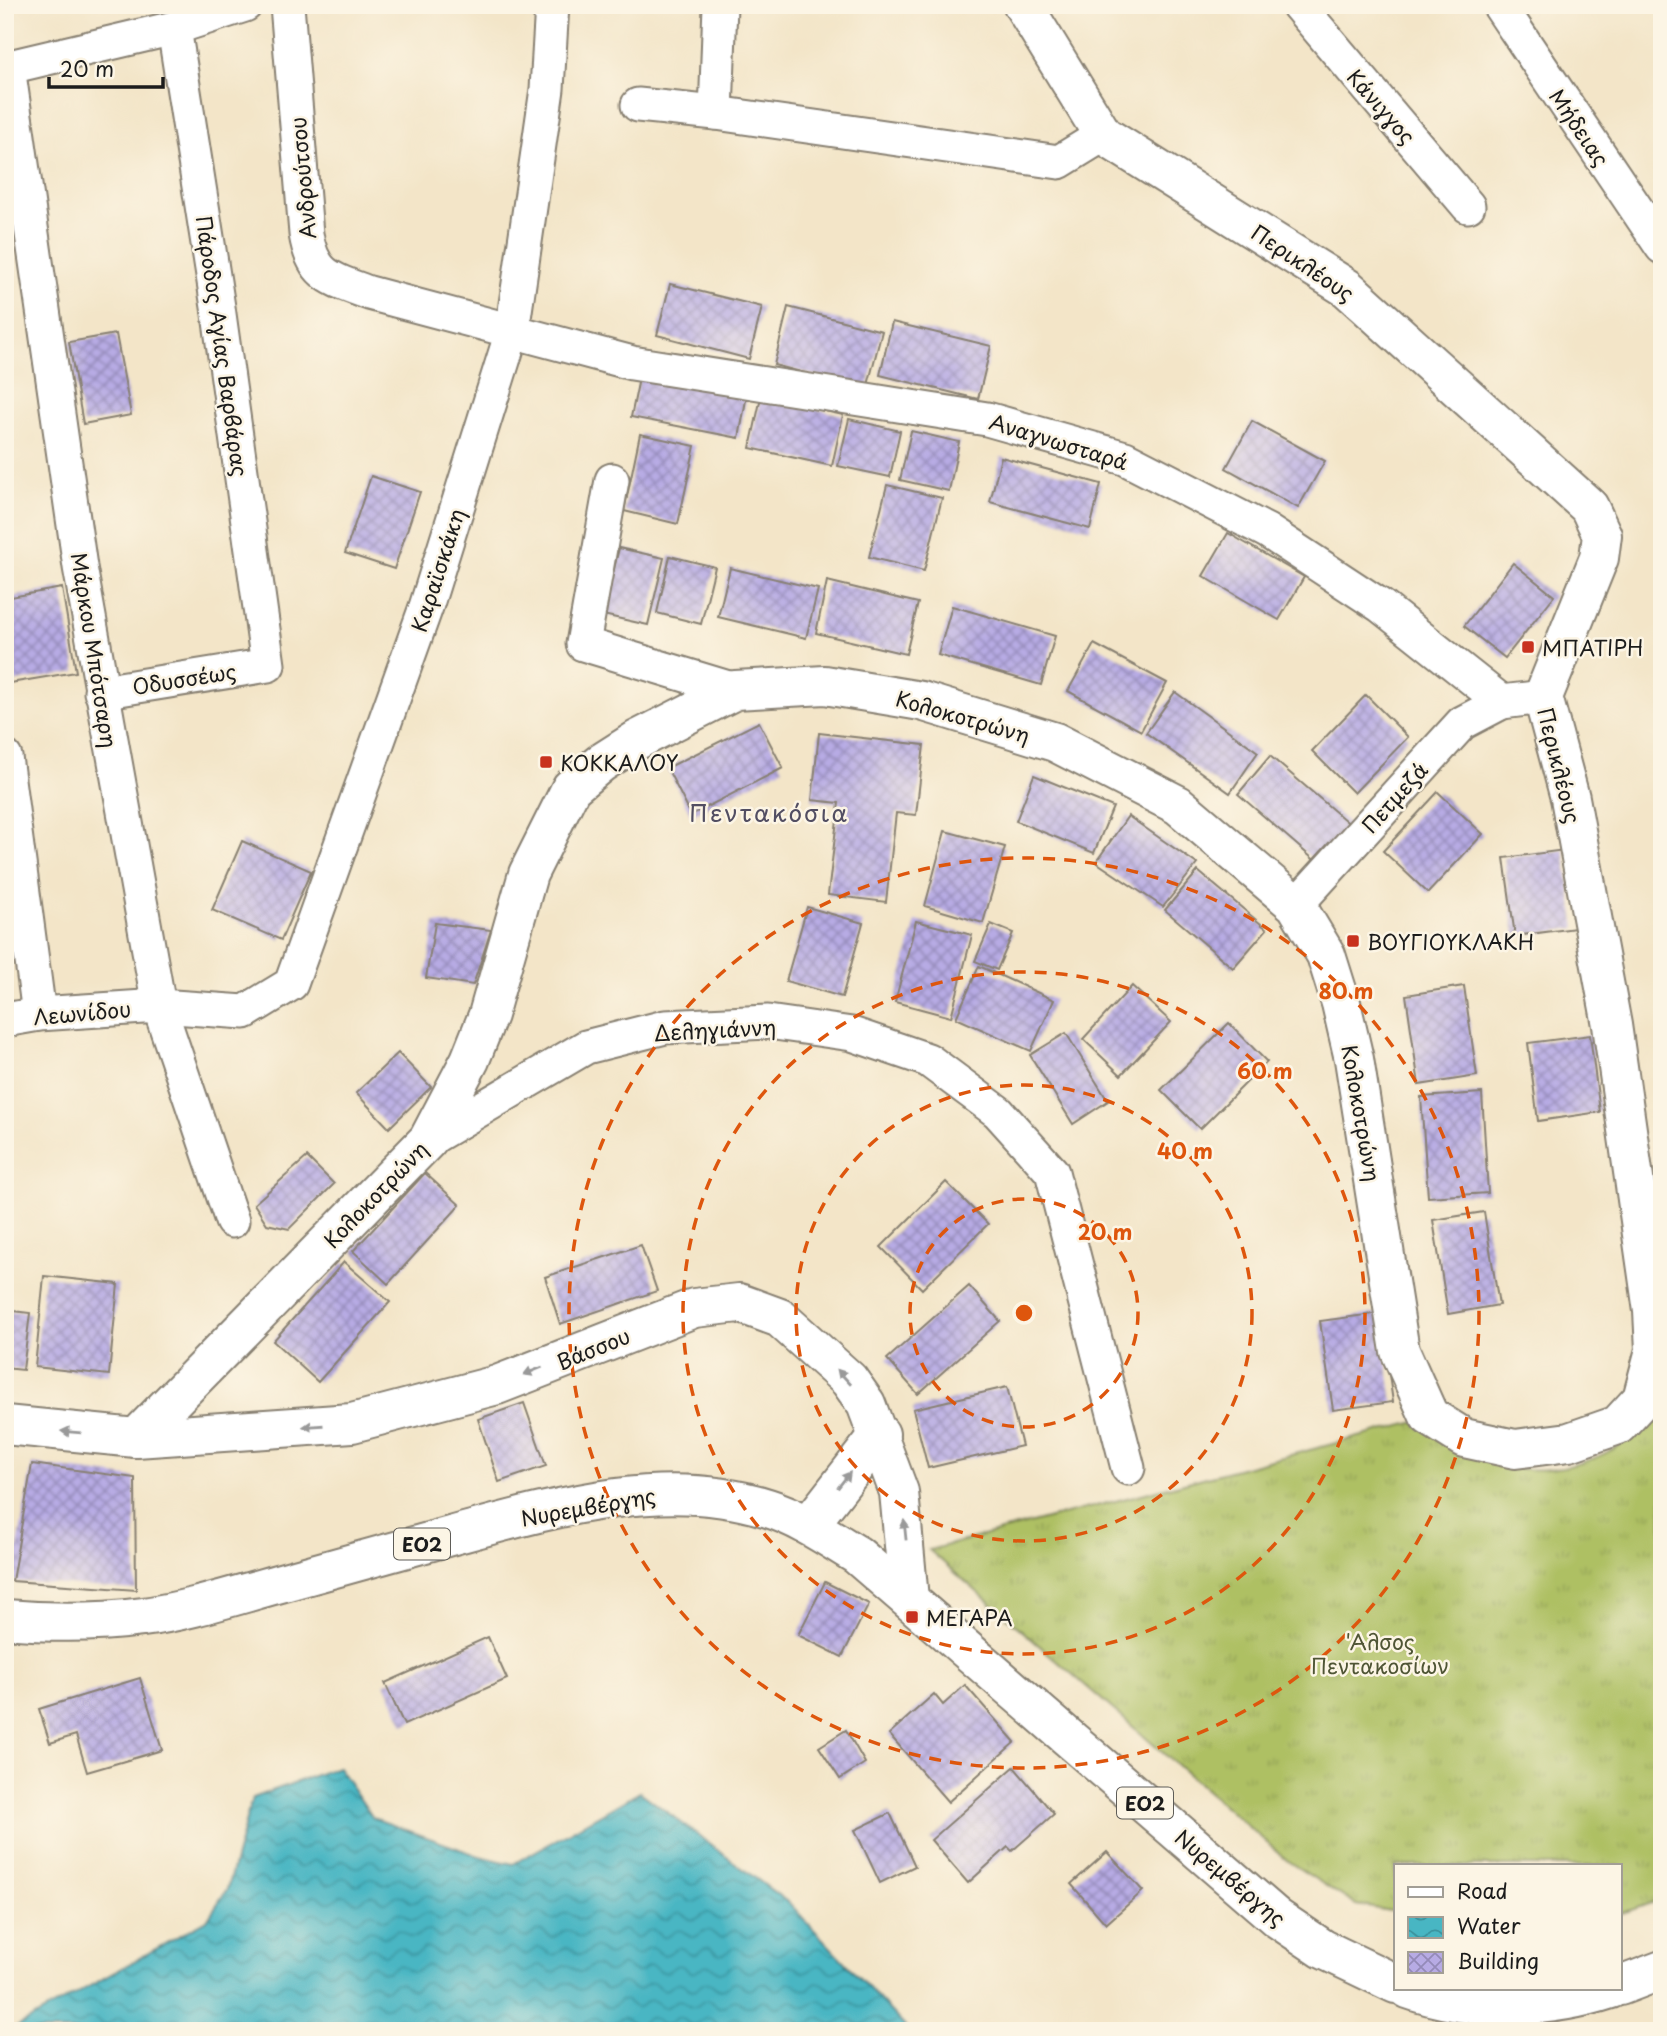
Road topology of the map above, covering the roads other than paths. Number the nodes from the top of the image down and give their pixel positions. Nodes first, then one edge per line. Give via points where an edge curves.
1 (245, 5) edge
2 (287, 5) edge
3 (552, 5) edge
4 (720, 5) edge
5 (1023, 5) edge
6 (1298, 5) edge
7 (1499, 5) edge
8 (174, 27) junction
9 (7, 68) edge
10 (638, 105) dead end
11 (716, 113) junction
12 (1103, 135) junction
13 (1468, 206) dead end
14 (1662, 247) edge
15 (512, 332) junction
16 (612, 480) dead end
17 (268, 665) joint
18 (735, 690) junction
19 (101, 692) junction
20 (1543, 697) junction
21 (1502, 702) junction
22 (5, 757) edge
23 (1296, 905) junction
24 (159, 1006) junction
25 (39, 1014) junction
26 (5, 1020) edge
27 (428, 1140) junction
28 (232, 1221) dead end
29 (1400, 1352) joint
30 (5, 1425) edge
31 (880, 1434) junction
32 (136, 1438) junction
33 (1128, 1468) dead end
34 (808, 1525) junction
35 (909, 1599) junction
36 (5, 1619) edge
37 (1662, 1970) edge
38 (1394, 1983) edge
39 (1622, 1985) edge
40 (1412, 1990) edge
41 (1607, 1990) edge

1 - 8 street
2 - 15 street, Ανδρούτσου via 310,258 327,277 369,293
3 - 15 street, Καραϊσκάκη via 547,89
4 - 11 street
5 - 12 street
6 - 13 street, Κάνιγγος
7 - 14 street, Μήδειας
8 - 9 street
8 - 17 street, Πάροδος Αγίας Βαρβάρας
9 - 19 street, Μάρκου Μπότσαρη
10 - 11 street
11 - 12 street via 1059,162
12 - 20 street, Περικλέους via 1346,288 1589,507 1602,535 1599,558
15 - 21 street, Αναγνωσταρά via 632,363 986,419 1125,458 1267,531 1381,606
15 - 24 street, Καραϊσκάκη via 426,607 291,984 245,1012
16 - 18 street via 583,644
17 - 19 street, Οδυσσέως
18 - 23 street, Κολοκοτρώνη via 825,685 921,701 1055,742 1178,805
18 - 27 street, Κολοκοτρώνη via 637,740 571,788 528,874 488,1015 470,1060
19 - 24 street, Μάρκου Μπότσαρη
20 - 21 street
20 - 29 street, Περικλέους via 1570,798 1612,1025 1655,1350 1642,1399 1618,1424 1569,1442 1515,1449 1464,1438 1429,1416
21 - 23 street, Πετμεζά via 1462,723
22 - 25 street
23 - 29 street, Κολοκοτρώνη via 1326,955 1342,1003
24 - 25 street, Λεωνίδου
24 - 28 street, Μάρκου Μπότσαρη
25 - 26 street, Λεωνίδου
27 - 32 street, Κολοκοτρώνη
27 - 33 street, Δεληγιάννη via 586,1047 665,1027 768,1022 852,1034 928,1060 998,1112 1052,1172
32 -> 30 street
31 -> 32 street, Βάσσου via 849,1380 813,1344 780,1318 739,1303 694,1308 497,1385 352,1423
34 -> 31 street
35 -> 31 street, Βάσσου via 900,1492
34 - 35 street, Νυρεμβέργης / ΕΟ2 via 857,1555
34 - 36 street, Νυρεμβέργης / ΕΟ2 via 768,1508 704,1495 622,1497 526,1515 155,1615 69,1622
35 - 38 street, Νυρεμβέργης / ΕΟ2 via 1277,1918 1323,1949
37 - 39 street
40 - 41 street via 1501,2006 1551,2003

